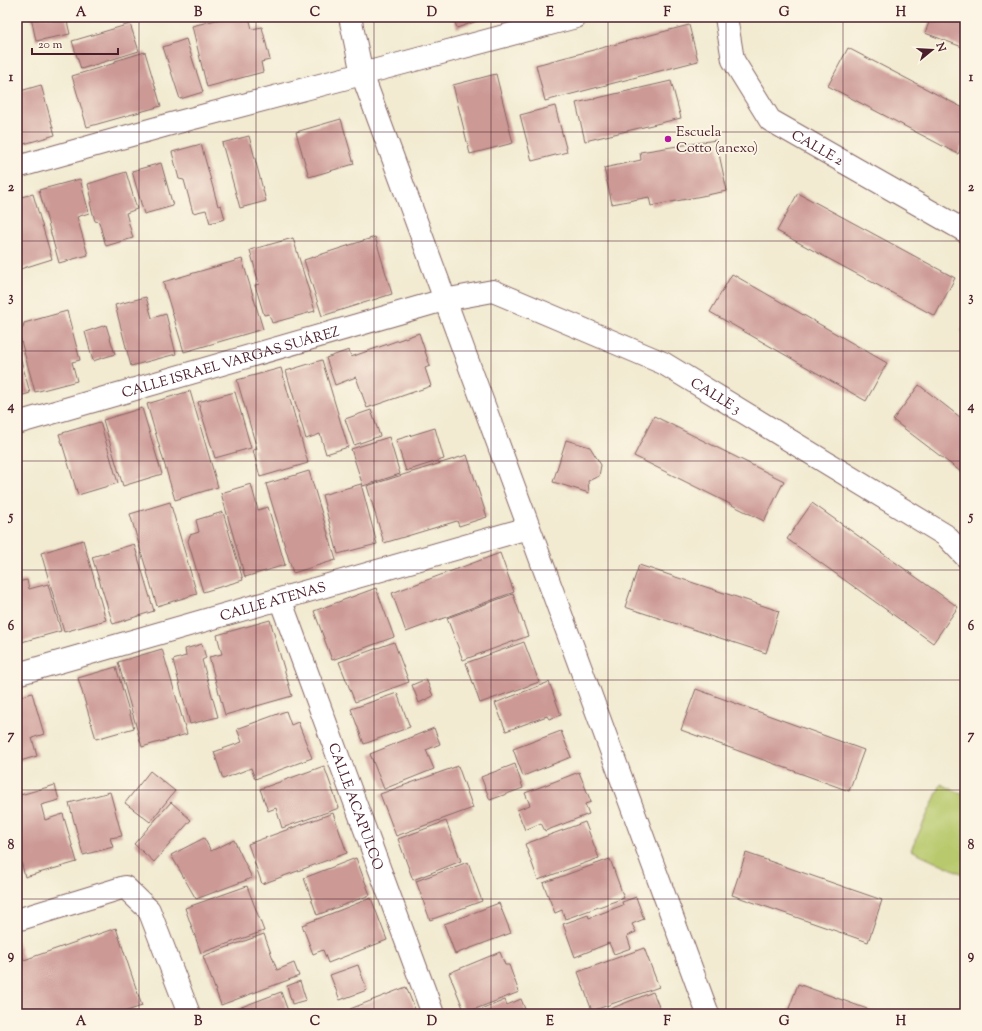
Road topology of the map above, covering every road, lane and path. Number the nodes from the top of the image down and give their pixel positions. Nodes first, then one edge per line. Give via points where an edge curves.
1 (350, 17) edge
2 (576, 17) edge
3 (726, 17) edge
4 (362, 74) junction
5 (17, 167) edge
6 (965, 231) edge
7 (444, 300) junction
8 (17, 423) edge
9 (528, 528) junction
10 (965, 556) edge
11 (280, 598) junction
12 (17, 674) edge
13 (17, 920) edge
14 (189, 1014) edge
15 (434, 1014) edge
16 (708, 1014) edge

1 - 4 street
2 - 4 street
3 - 6 street, CALLE 2 via 734,60 770,120
4 - 5 street
4 - 7 street
7 - 8 street, CALLE ISRAEL VARGAS SUÁREZ
7 - 9 street
7 - 10 street, CALLE 3 via 493,290 663,363 945,535
9 - 11 street, CALLE ATENAS
9 - 16 street
11 - 12 street, CALLE ATENAS
11 - 15 street, CALLE ACAPULCO
13 - 14 street via 125,887 149,910

